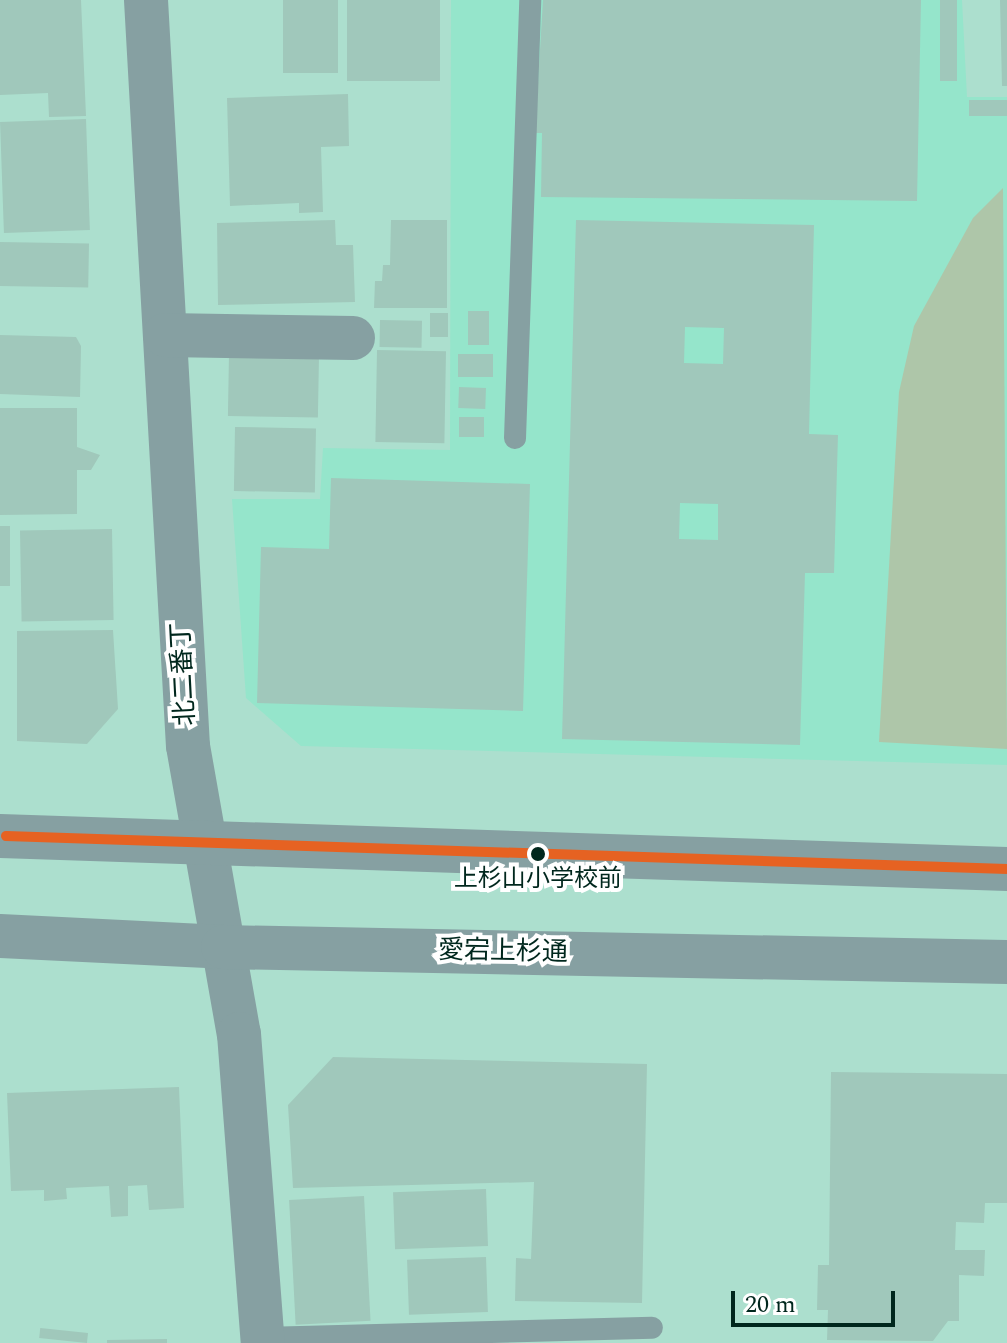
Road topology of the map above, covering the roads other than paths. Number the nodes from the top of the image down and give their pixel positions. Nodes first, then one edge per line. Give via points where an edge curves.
1 (146, 0) edge
2 (530, 0) edge
3 (165, 335) junction
4 (353, 338) dead end
5 (515, 438) dead end
6 (0, 836) edge
7 (205, 844) junction
8 (1007, 869) edge
9 (0, 936) edge
10 (223, 947) junction
11 (1007, 962) edge
12 (652, 1328) dead end
13 (262, 1340) edge

1 - 3 street, 北二番丁
2 - 5 lane
3 - 4 street
3 - 7 street, 北二番丁 via 188,746
6 - 7 street
7 - 8 street
7 - 10 street, 北二番丁
9 - 10 street, 愛宕上杉通
10 - 11 street, 愛宕上杉通
10 - 13 street, 北二番丁 via 239,1034
12 - 13 lane

